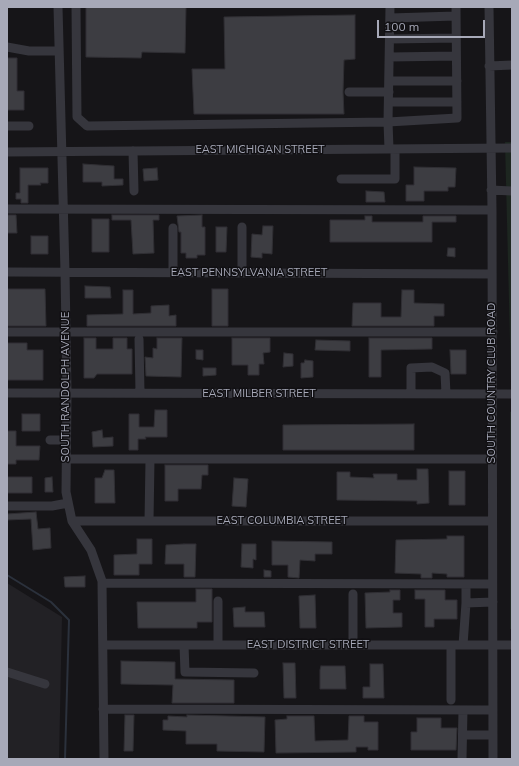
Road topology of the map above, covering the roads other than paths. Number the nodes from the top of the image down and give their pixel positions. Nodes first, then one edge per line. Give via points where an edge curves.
1 (58, 7) edge
2 (76, 7) edge
3 (390, 7) edge
4 (489, 7) edge
5 (456, 12) edge
6 (390, 18) junction
7 (456, 38) junction
8 (390, 39) junction
9 (7, 48) edge
10 (59, 51) junction
11 (456, 56) junction
12 (390, 57) junction
13 (512, 65) edge
14 (490, 66) junction
15 (390, 81) junction
16 (457, 81) junction
17 (349, 92) dead end
18 (389, 92) junction
19 (389, 102) junction
20 (457, 102) junction
21 (388, 122) junction
22 (7, 126) edge
23 (29, 126) dead end
24 (490, 148) junction
25 (512, 148) edge
26 (392, 149) junction
27 (133, 151) junction
28 (7, 152) edge
29 (62, 152) junction
30 (342, 179) dead end
31 (492, 190) junction
32 (134, 191) dead end
33 (512, 191) edge
34 (7, 210) edge
35 (64, 210) junction
36 (492, 210) junction
37 (242, 227) dead end
38 (173, 228) dead end
39 (7, 272) edge
40 (65, 272) junction
41 (173, 272) junction
42 (242, 273) junction
43 (492, 274) junction
44 (7, 332) edge
45 (492, 332) junction
46 (66, 333) junction
47 (139, 339) dead end
48 (7, 393) edge
49 (67, 393) junction
50 (140, 393) junction
51 (411, 394) junction
52 (446, 394) junction
53 (492, 394) junction
54 (512, 394) edge
55 (50, 440) dead end
56 (66, 440) junction
57 (66, 459) junction
58 (492, 459) junction
59 (150, 460) junction
60 (68, 503) junction
61 (7, 506) edge
62 (149, 521) junction
63 (492, 521) junction
64 (72, 522) junction
65 (102, 583) junction
66 (466, 584) junction
67 (492, 584) junction
68 (353, 594) dead end
69 (218, 601) dead end
70 (492, 602) junction
71 (466, 603) junction
72 (103, 645) junction
73 (184, 645) junction
74 (218, 645) junction
75 (353, 645) junction
76 (451, 645) junction
77 (463, 645) junction
78 (493, 645) junction
79 (512, 645) edge
80 (7, 672) edge
81 (254, 673) dead end
82 (45, 684) dead end
83 (451, 700) dead end
84 (104, 709) junction
85 (463, 710) junction
86 (493, 710) junction
87 (462, 735) junction
88 (493, 735) junction
89 (104, 759) edge
90 (462, 759) edge
91 (493, 759) edge

1 - 10 street, SOUTH RANDOLPH AVENUE
2 - 21 street via 78,117 87,126
3 - 6 street
4 - 14 street, SOUTH COUNTRY CLUB ROAD
5 - 6 street
5 - 7 street
6 - 8 street
7 - 8 street
7 - 11 street
8 - 12 street
9 - 10 street
10 - 29 street, SOUTH RANDOLPH AVENUE
11 - 12 street
11 - 16 street
12 - 15 street
13 - 14 street
14 - 24 street, SOUTH COUNTRY CLUB ROAD
15 - 16 street
15 - 18 street
16 - 20 street
17 - 18 street
18 - 19 street
19 - 20 street
19 - 21 street
20 - 21 street via 457,118
21 - 26 street
22 - 23 street
24 - 25 street, EAST MICHIGAN STREET
24 - 26 street, EAST MICHIGAN STREET
24 - 31 street, SOUTH COUNTRY CLUB ROAD
26 - 27 street, EAST MICHIGAN STREET
26 - 30 street via 395,179
27 - 29 street, EAST MICHIGAN STREET
27 - 32 street
28 - 29 street, EAST MICHIGAN STREET
29 - 35 street, SOUTH RANDOLPH AVENUE
31 - 33 street
31 - 36 street, SOUTH COUNTRY CLUB ROAD
34 - 35 street
35 - 36 street
35 - 40 street, SOUTH RANDOLPH AVENUE
36 - 43 street, SOUTH COUNTRY CLUB ROAD
37 - 42 street
38 - 41 street
39 - 40 street, EAST PENNSYLVANIA STREET
40 - 41 street, EAST PENNSYLVANIA STREET
40 - 46 street, SOUTH RANDOLPH AVENUE
41 - 42 street, EAST PENNSYLVANIA STREET
42 - 43 street, EAST PENNSYLVANIA STREET
43 - 45 street, SOUTH COUNTRY CLUB ROAD
44 - 46 street
45 - 46 street
45 - 53 street, SOUTH COUNTRY CLUB ROAD
46 - 49 street, SOUTH RANDOLPH AVENUE
47 - 50 street
48 - 49 street, EAST MILBER STREET
49 - 50 street, EAST MILBER STREET
49 - 56 street, SOUTH RANDOLPH AVENUE
50 - 51 street, EAST MILBER STREET
51 - 52 street, EAST MILBER STREET
51 - 52 street via 411,368 432,367 445,373
52 - 53 street, EAST MILBER STREET
53 - 54 street, EAST MILBER STREET
53 - 58 street, SOUTH COUNTRY CLUB ROAD
55 - 56 street
56 - 57 street, SOUTH RANDOLPH AVENUE
57 - 59 street
57 - 60 street, SOUTH RANDOLPH AVENUE
58 - 59 street
58 - 63 street, SOUTH COUNTRY CLUB ROAD
59 - 62 street
60 - 61 street via 52,506
60 - 64 street, SOUTH RANDOLPH AVENUE
62 - 63 street, EAST COLUMBIA STREET
62 - 64 street, EAST COLUMBIA STREET
63 - 67 street, SOUTH COUNTRY CLUB ROAD
64 - 65 street, SOUTH RANDOLPH AVENUE via 90,550
65 - 66 street
65 - 72 street, SOUTH RANDOLPH AVENUE
66 - 67 street
66 - 71 street
67 - 70 street, SOUTH COUNTRY CLUB ROAD
68 - 75 street
69 - 74 street
70 - 71 street
70 - 78 street, SOUTH COUNTRY CLUB ROAD
71 - 77 street
72 - 73 street, EAST DISTRICT STREET
72 - 84 street, SOUTH RANDOLPH AVENUE
73 - 74 street, EAST DISTRICT STREET
73 - 81 street via 185,672
74 - 75 street, EAST DISTRICT STREET
75 - 76 street, EAST DISTRICT STREET
76 - 77 street, EAST DISTRICT STREET
76 - 83 street
77 - 78 street, EAST DISTRICT STREET
78 - 79 street, EAST DISTRICT STREET
78 - 86 street, SOUTH COUNTRY CLUB ROAD
80 - 82 street
84 - 85 street
84 - 89 street, SOUTH RANDOLPH AVENUE
85 - 86 street
85 - 87 street
86 - 88 street, SOUTH COUNTRY CLUB ROAD
87 - 88 street
87 - 90 street
88 - 91 street, SOUTH COUNTRY CLUB ROAD

